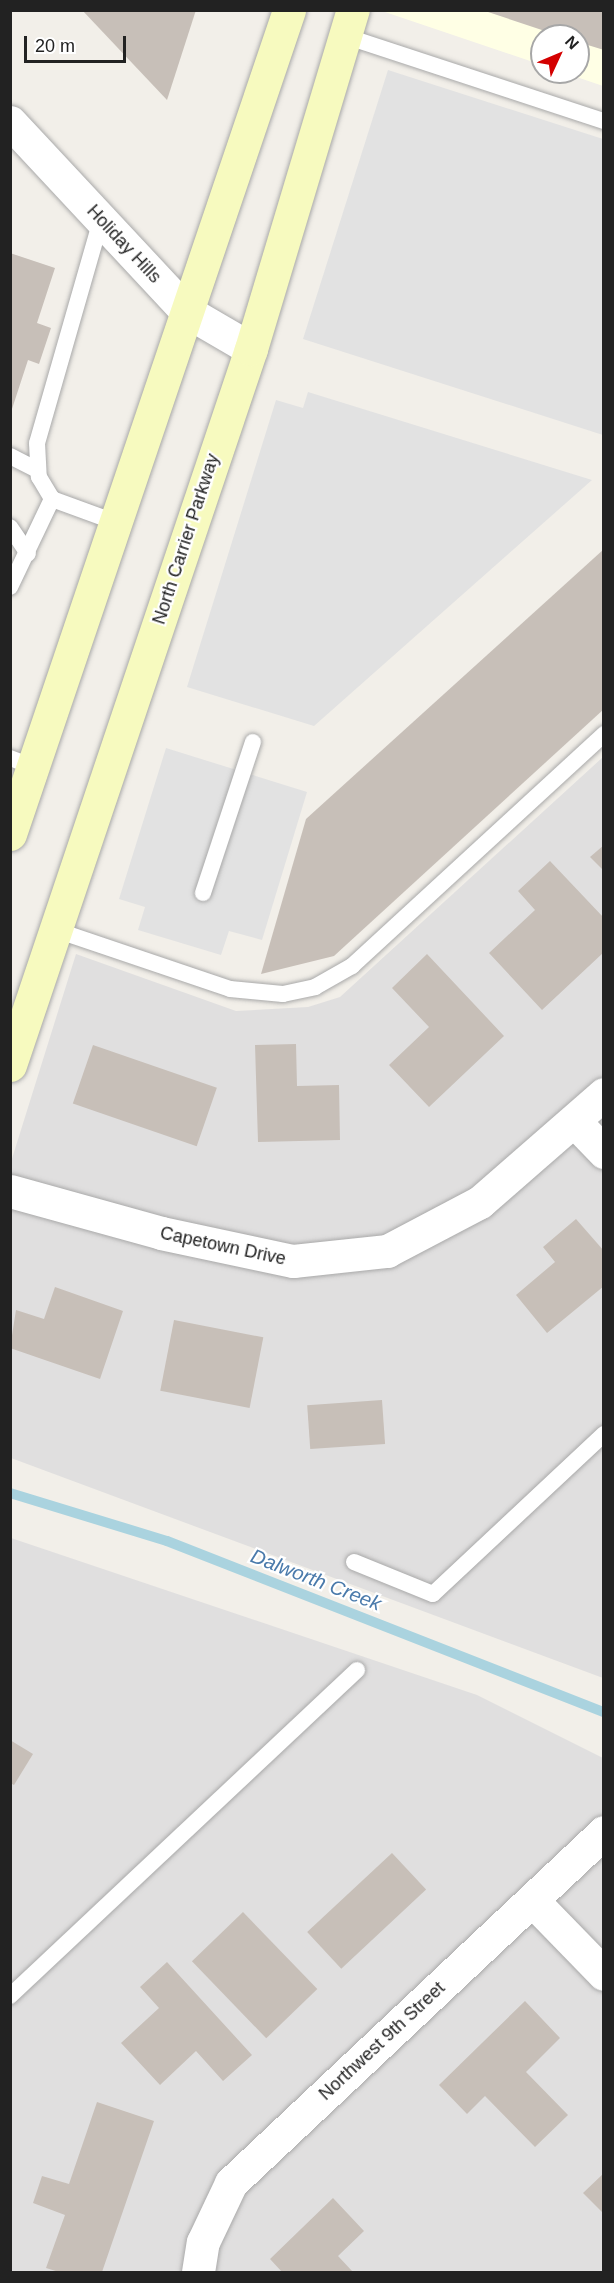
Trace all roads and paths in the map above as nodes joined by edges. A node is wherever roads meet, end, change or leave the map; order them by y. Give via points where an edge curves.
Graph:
1 (289, 10) edge
2 (349, 23) edge
3 (603, 121) edge
4 (10, 122) edge
5 (101, 220) junction
6 (186, 311) junction
7 (250, 349) junction
8 (10, 456) edge
9 (38, 470) junction
10 (52, 499) junction
11 (115, 522) junction
12 (10, 527) edge
13 (10, 546) edge
14 (28, 554) junction
15 (10, 556) edge
16 (10, 587) edge
17 (603, 734) edge
18 (253, 742) dead end
19 (22, 763) edge
20 (10, 834) edge
21 (203, 893) dead end
22 (56, 930) junction
23 (10, 1065) edge
24 (603, 1094) edge
25 (575, 1122) junction
26 (603, 1152) edge
27 (10, 1191) edge
28 (603, 1434) edge
29 (354, 1562) dead end
30 (357, 1670) dead end
31 (603, 1832) edge
32 (532, 1899) junction
33 (603, 1974) edge
34 (10, 1996) edge
35 (198, 2272) edge

1 - 6 main road
2 - 3 lane
2 - 7 main road, North Carrier Parkway
4 - 5 street, Holiday Hills
5 - 6 street, Holiday Hills
5 - 9 lane via 37,443
6 - 7 street, Holiday Hills
6 - 11 main road
7 - 22 main road, North Carrier Parkway
8 - 9 lane
9 - 10 lane
10 - 11 lane
10 - 14 lane
11 - 19 main road
12 - 14 lane
13 - 14 lane
14 - 15 lane
14 - 16 lane
17 - 22 lane via 352,966 315,987 283,994 230,989
18 - 21 lane
19 - 20 main road
22 - 23 main road, North Carrier Parkway
24 - 25 street, Capetown Drive
25 - 26 street
25 - 27 street, Capetown Drive via 480,1202 387,1251 293,1261 161,1233
28 - 29 lane via 433,1594
30 - 34 lane
31 - 32 street, Northwest 9th Street
32 - 33 street
32 - 35 street, Northwest 9th Street via 231,2183 203,2242

